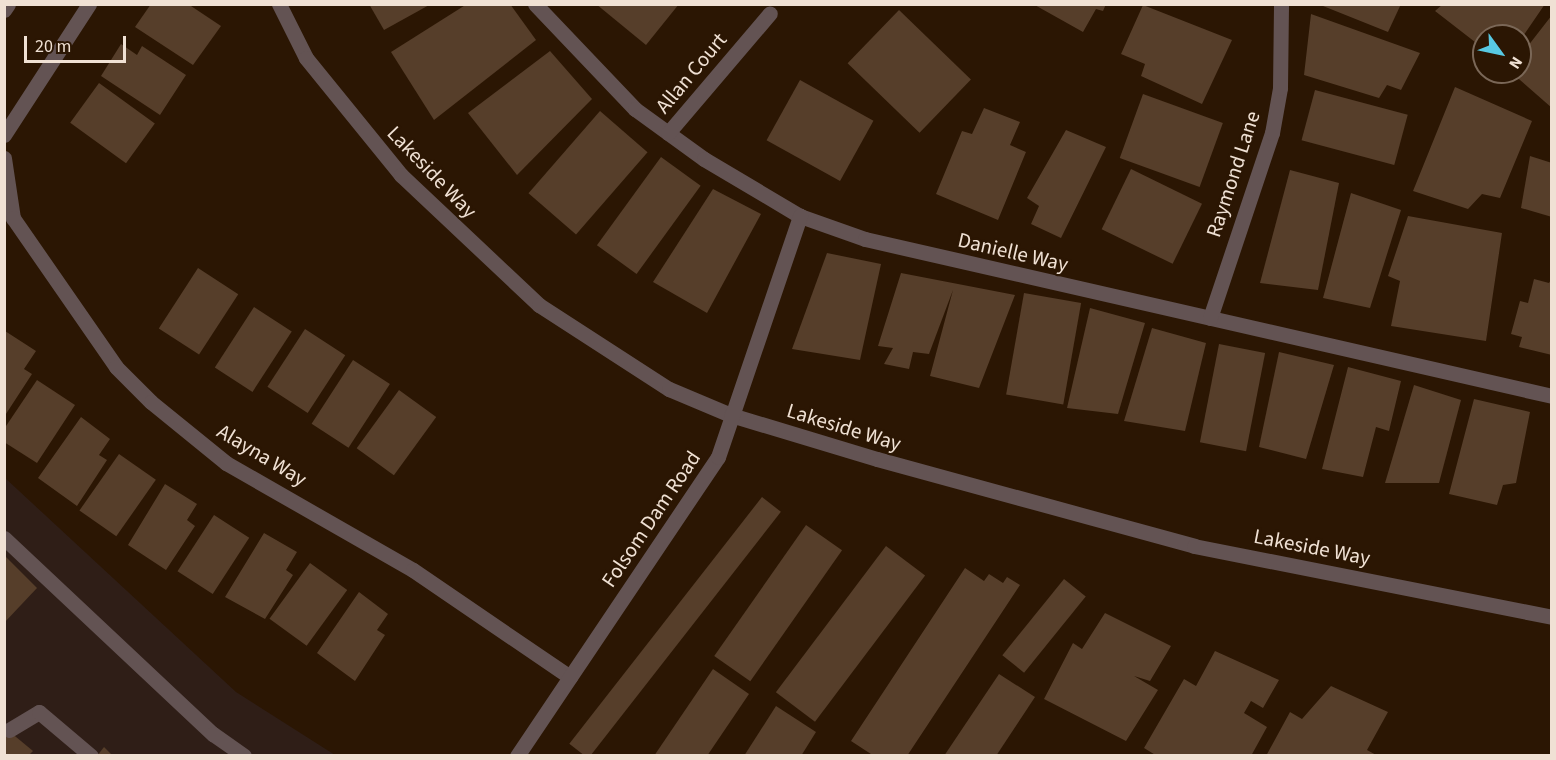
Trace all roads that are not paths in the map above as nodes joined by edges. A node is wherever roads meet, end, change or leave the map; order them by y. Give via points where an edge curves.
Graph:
1 (8, 4) edge
2 (89, 4) edge
3 (279, 4) edge
4 (535, 4) edge
5 (1281, 4) edge
6 (4, 10) edge
7 (770, 13) dead end
8 (668, 133) junction
9 (4, 135) edge
10 (4, 158) edge
11 (800, 216) junction
12 (1210, 318) junction
13 (1551, 396) edge
14 (731, 415) junction
15 (4, 538) edge
16 (1551, 617) edge
17 (570, 677) junction
18 (9, 730) dead end
19 (91, 756) edge
20 (244, 756) edge
21 (517, 756) edge

1 - 6 street
2 - 9 street
3 - 14 street, Lakeside Way via 306,58 349,114 400,175 476,248 539,305 612,356 669,389
4 - 8 street, Danielle Way via 600,78
5 - 12 street, Raymond Lane via 1280,88 1272,133
7 - 8 street, Allan Court
8 - 11 street, Danielle Way
10 - 17 street, Alayna Way via 13,218 116,367 151,402 226,463 413,570
11 - 12 street, Danielle Way via 865,239
11 - 14 street, Folsom Dam Road
12 - 13 street, Danielle Way
14 - 16 street, Lakeside Way via 1194,546
14 - 17 street, Folsom Dam Road via 718,457
15 - 20 street via 213,734
17 - 21 street, Folsom Dam Road
18 - 19 street via 39,712

